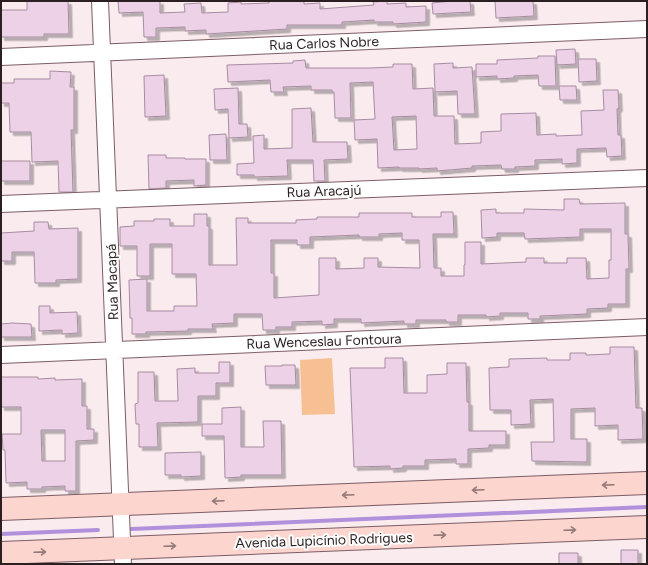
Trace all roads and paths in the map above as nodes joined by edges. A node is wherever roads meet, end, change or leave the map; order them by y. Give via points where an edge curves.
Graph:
1 (100, 1) edge
2 (647, 29) edge
3 (102, 52) junction
4 (1, 57) edge
5 (647, 178) edge
6 (108, 200) junction
7 (1, 204) edge
8 (647, 327) edge
9 (114, 350) junction
10 (1, 355) edge
11 (647, 483) edge
12 (120, 505) junction
13 (1, 509) edge
14 (647, 527) edge
15 (1, 554) edge
16 (123, 556) edge

1 - 3 street, Rua Macapá
2 - 3 street, Rua Carlos Nobre
3 - 4 street, Rua Carlos Nobre
3 - 6 street, Rua Macapá
5 - 6 street, Rua Aracajú
6 - 7 street, Rua Aracajú
6 - 9 street, Rua Macapá
8 - 9 street, Rua Wenceslau Fontoura
9 - 10 street, Rua Wenceslau Fontoura
9 - 12 street, Rua Macapá
11 -> 12 street
12 - 13 street
12 - 16 street, Rua Macapá
16 -> 14 street, Avenida Lupicínio Rodrigues
15 -> 16 street, Avenida Lupicínio Rodrigues

